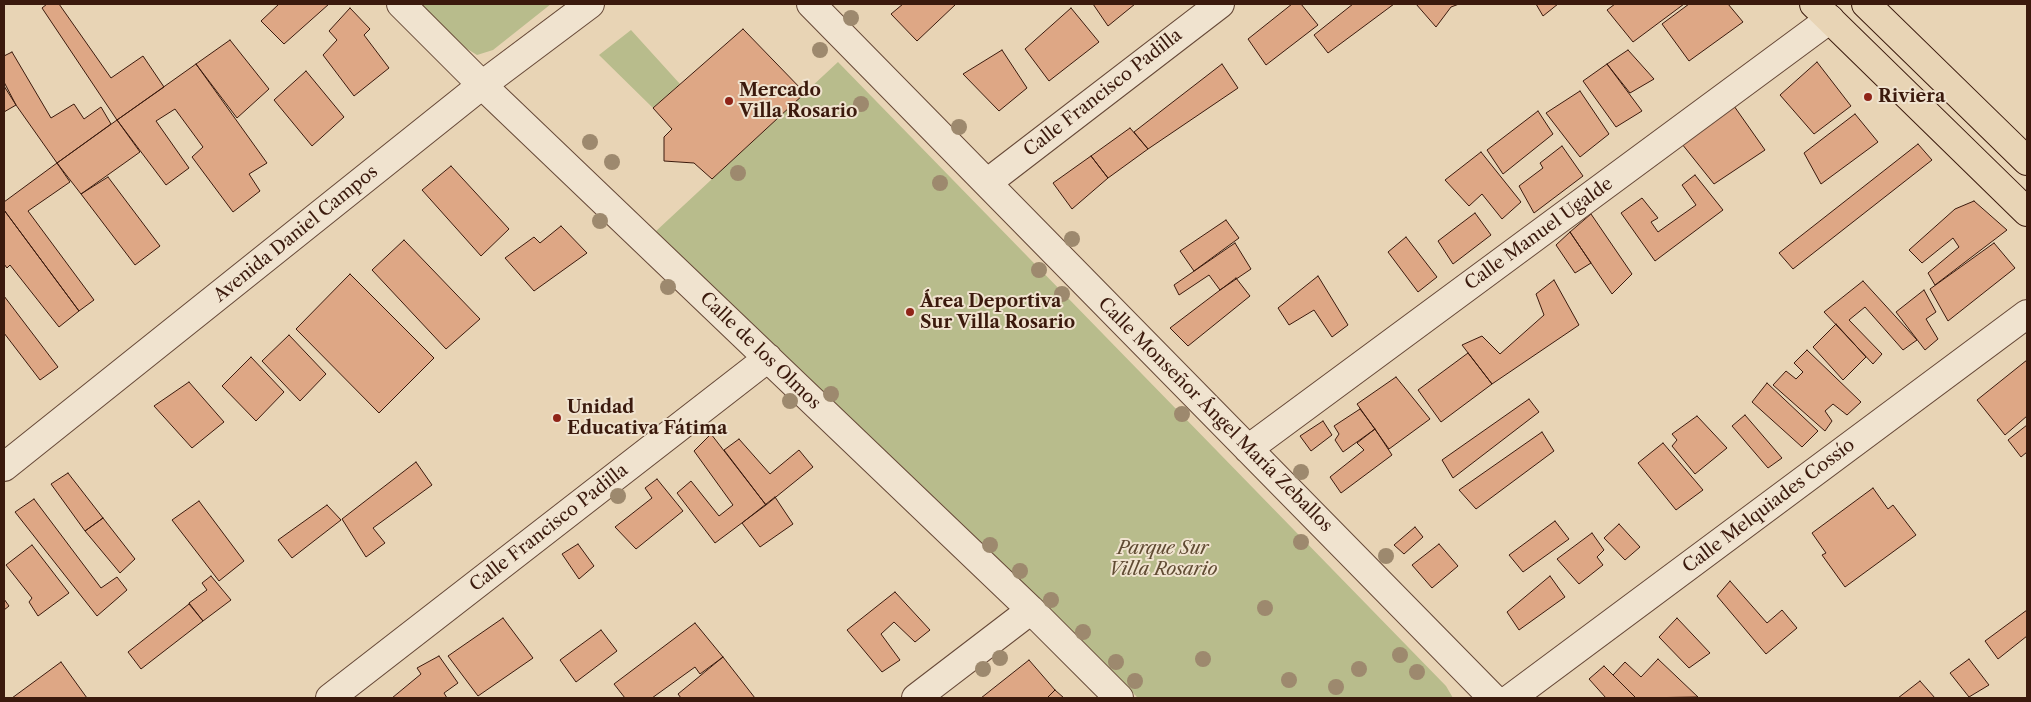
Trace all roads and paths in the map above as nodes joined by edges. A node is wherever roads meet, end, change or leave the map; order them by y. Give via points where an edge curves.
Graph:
1 (401, 4) edge
2 (590, 4) edge
3 (811, 4) edge
4 (1220, 4) edge
5 (1866, 4) edge
6 (1822, 12) edge
7 (482, 85) junction
8 (2027, 161) edge
9 (987, 183) junction
10 (2027, 212) edge
11 (2027, 314) edge
12 (768, 358) junction
13 (1248, 449) junction
14 (4, 468) edge
15 (1031, 610) junction
16 (330, 698) edge
17 (916, 698) edge
18 (1119, 698) edge
19 (1493, 698) edge
20 (1511, 698) edge

1 - 7 street, Calle de los Olmos
2 - 7 street, Avenida Daniel Campos
3 - 9 street, Calle Monseñor Ángel María Zeballos
4 - 9 street, Calle Francisco Padilla
5 - 8 main road
6 - 10 main road
6 - 13 street, Calle Manuel Ugalde
7 - 12 street, Calle de los Olmos
7 - 14 street, Avenida Daniel Campos
9 - 13 street, Calle Monseñor Ángel María Zeballos
11 - 20 street, Calle Melquiades Cossío
12 - 15 street, Calle de los Olmos
12 - 16 street, Calle Francisco Padilla
13 - 19 street, Calle Monseñor Ángel María Zeballos
15 - 17 street
15 - 18 street, Calle de los Olmos

